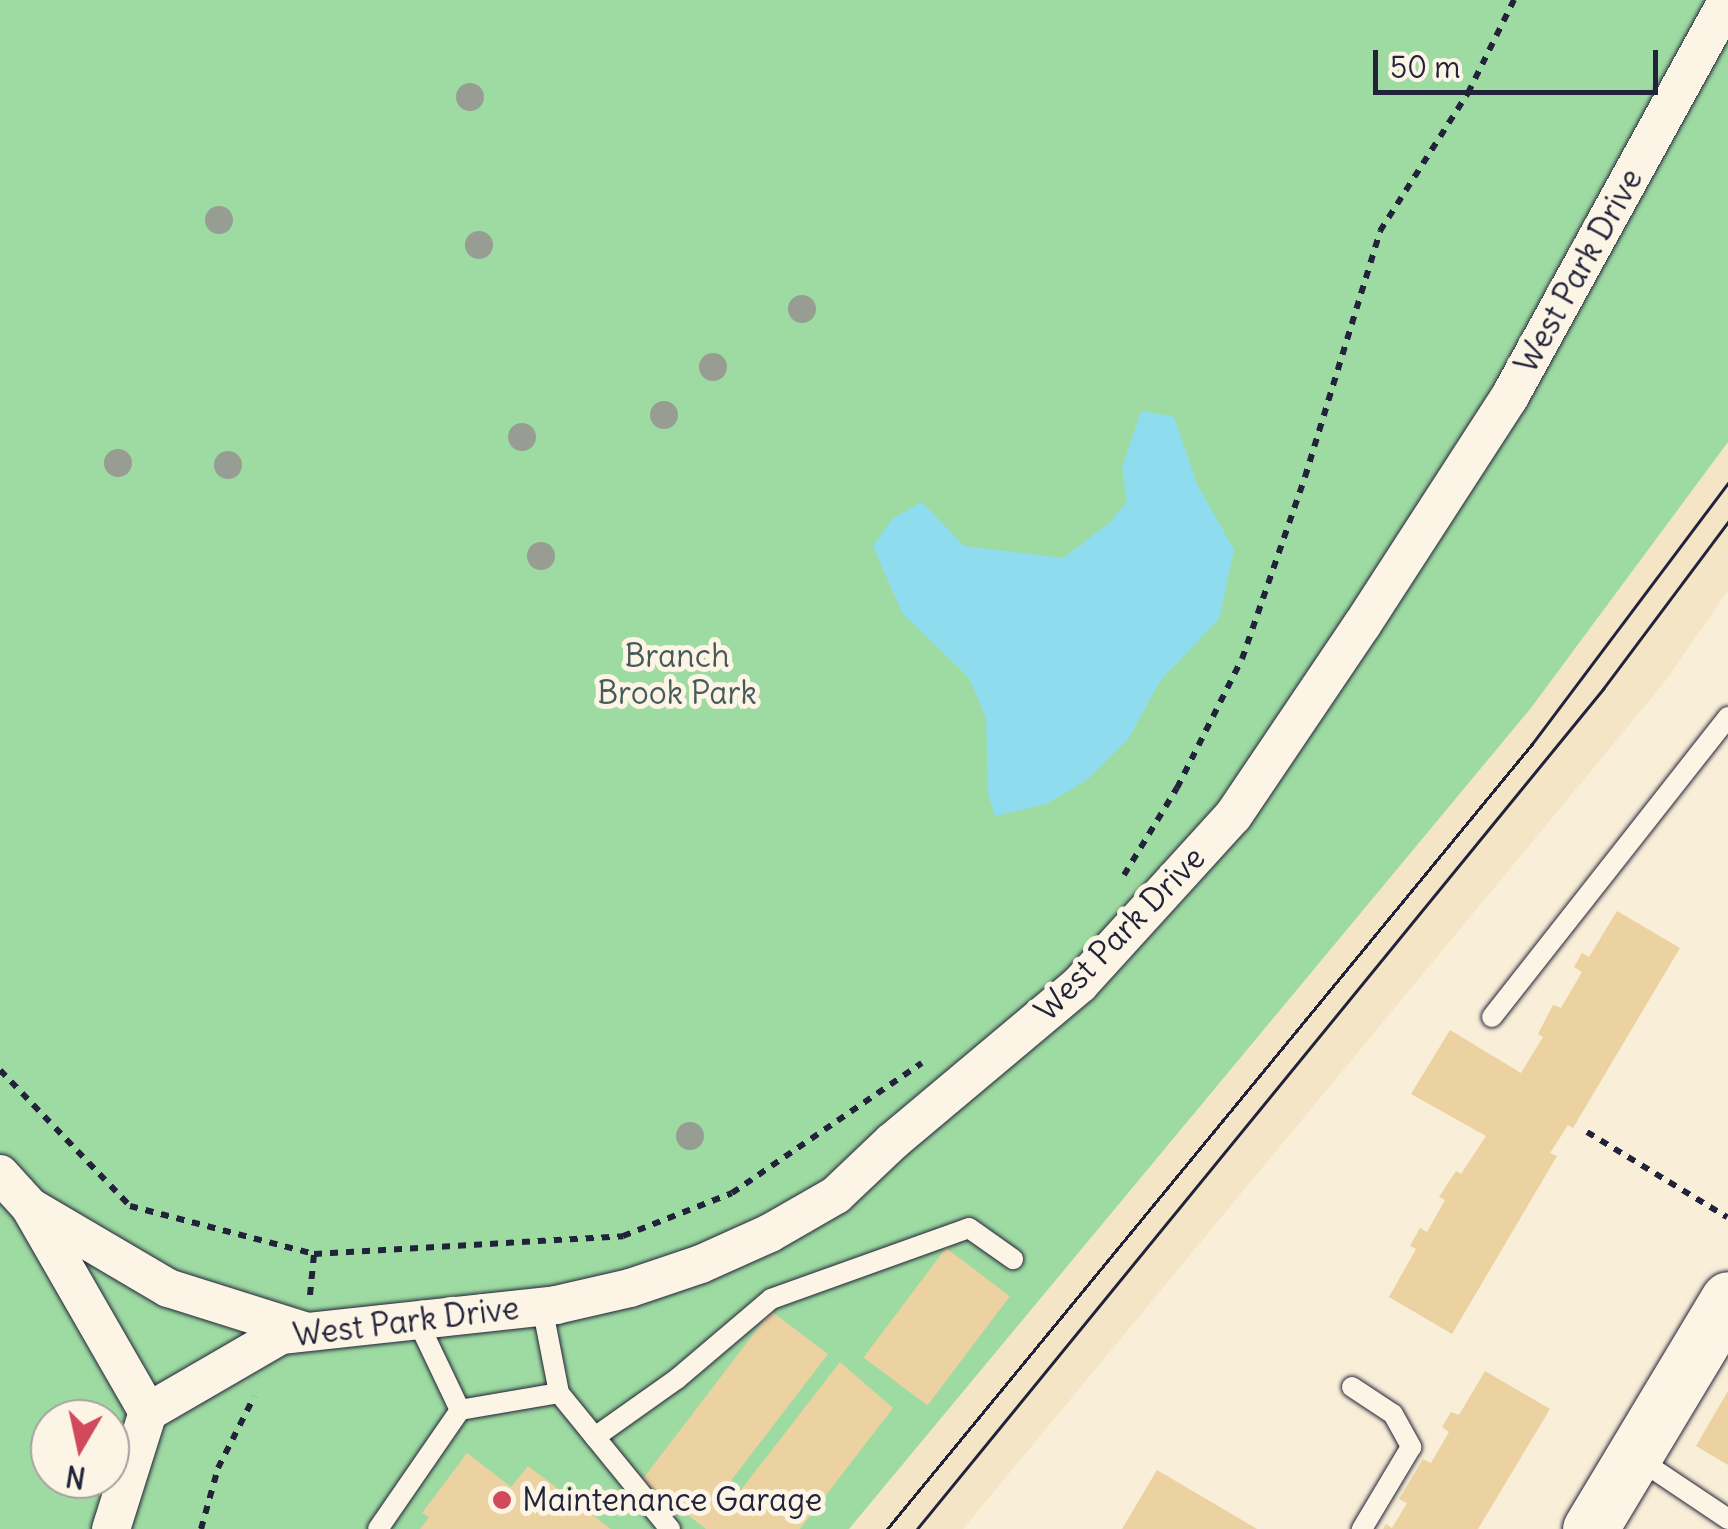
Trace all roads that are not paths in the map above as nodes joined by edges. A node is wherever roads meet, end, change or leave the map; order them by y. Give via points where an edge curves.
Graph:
1 (1728, 0) edge
2 (1728, 717) edge
3 (1492, 1017) dead end
4 (0, 1174) edge
5 (30, 1207) junction
6 (1013, 1260) dead end
7 (1728, 1299) edge
8 (542, 1306) junction
9 (417, 1320) junction
10 (307, 1332) junction
11 (1352, 1387) dead end
12 (559, 1394) junction
13 (460, 1410) junction
14 (148, 1412) junction
15 (595, 1437) junction
16 (1634, 1456) junction
17 (1728, 1518) edge
18 (111, 1529) edge
19 (378, 1529) edge
20 (670, 1529) edge
21 (1362, 1529) edge
22 (1590, 1529) edge

1 - 8 street, West Park Drive via 1508,398 1234,816 1080,984 836,1195 702,1264
2 - 3 lane
4 - 5 street
5 - 10 street via 168,1288
5 - 14 street
6 - 15 lane via 969,1228 771,1299
7 - 16 street
8 - 9 street, West Park Drive
8 - 12 lane
9 - 10 street, West Park Drive
9 - 13 lane
10 - 14 street, West Park Drive via 282,1334
11 - 21 lane via 1393,1414 1411,1446
12 - 13 lane
12 - 15 lane
13 - 19 lane
14 - 18 street
15 - 20 lane
16 - 17 lane
16 - 22 street

